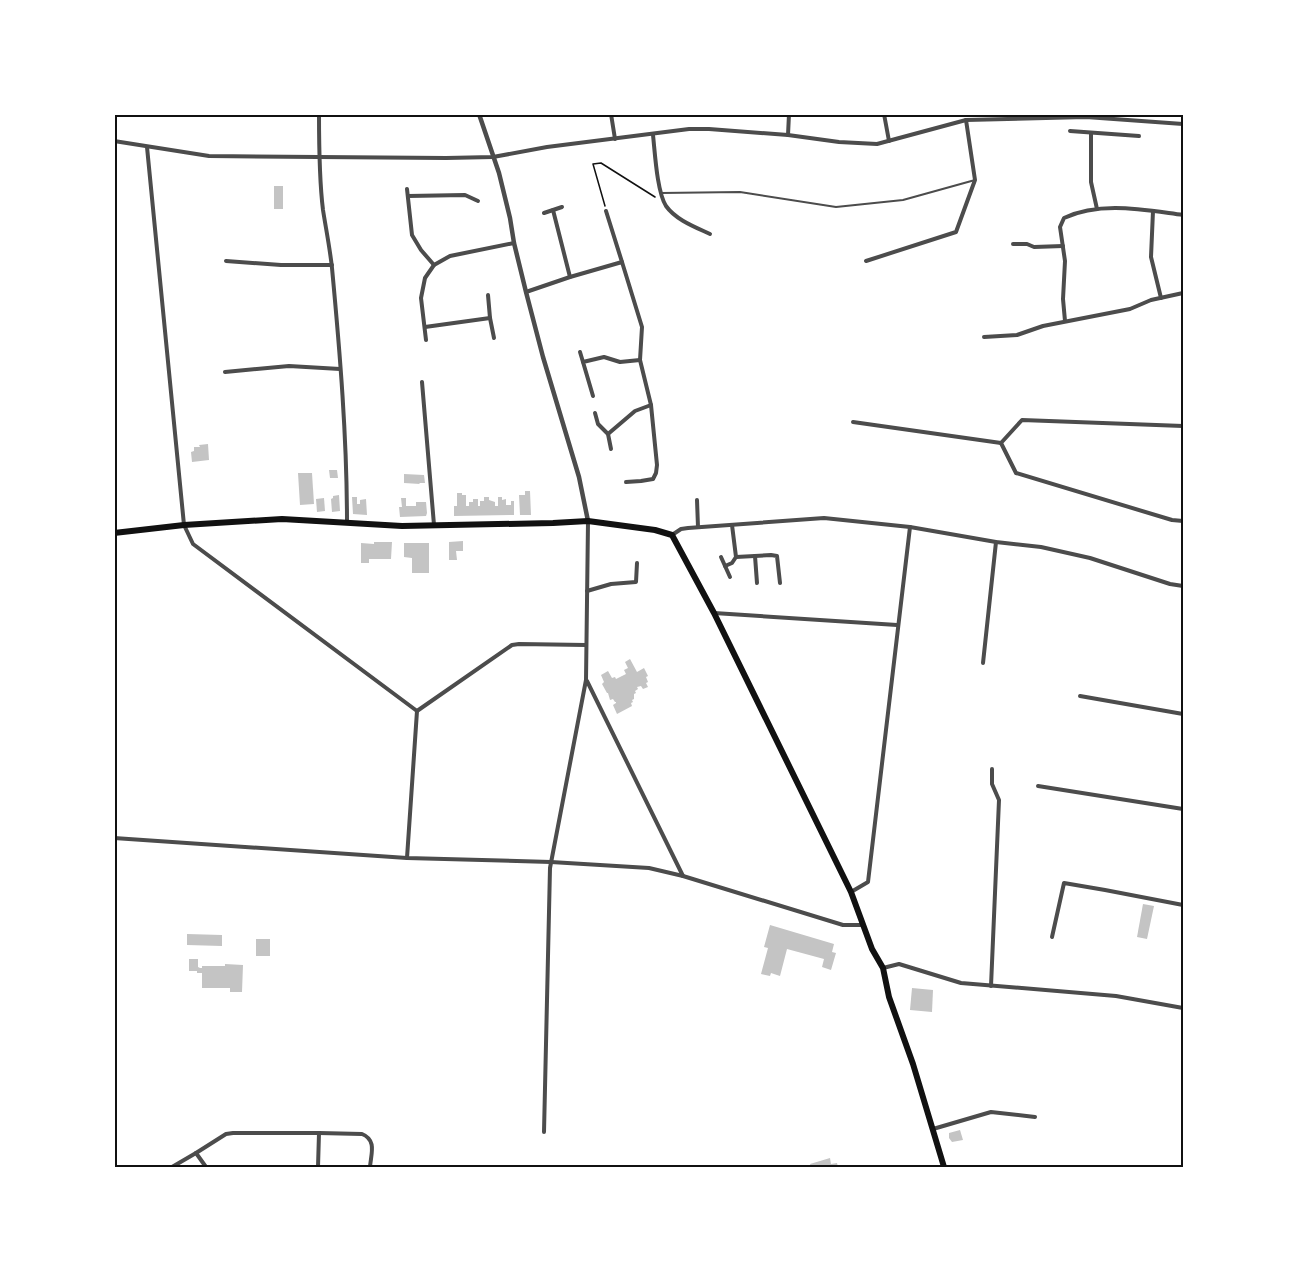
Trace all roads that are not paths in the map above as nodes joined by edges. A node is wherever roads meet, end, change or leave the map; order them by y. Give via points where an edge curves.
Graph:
1 (319, 114) edge
2 (479, 114) edge
3 (611, 114) edge
4 (789, 114) edge
5 (884, 114) edge
6 (984, 114) edge
7 (1086, 116) edge
8 (966, 120) junction
9 (985, 120) junction
10 (1183, 124) edge
11 (1070, 131) dead end
12 (1091, 134) junction
13 (653, 135) junction
14 (788, 135) junction
15 (1139, 136) dead end
16 (615, 139) junction
17 (114, 141) edge
18 (889, 141) junction
19 (147, 147) junction
20 (319, 157) junction
21 (493, 157) junction
22 (975, 180) junction
23 (407, 189) dead end
24 (661, 193) junction
25 (408, 196) junction
26 (478, 201) dead end
27 (562, 207) dead end
28 (1097, 209) junction
29 (554, 210) junction
30 (606, 211) road end
31 (1153, 211) junction
32 (544, 213) dead end
33 (1183, 215) edge
34 (710, 234) dead end
35 (514, 243) junction
36 (1013, 244) dead end
37 (1063, 246) junction
38 (226, 261) dead end
39 (866, 261) dead end
40 (622, 262) junction
41 (332, 265) junction
42 (434, 265) junction
43 (570, 277) junction
44 (526, 292) junction
45 (1183, 293) edge
46 (488, 295) dead end
47 (1161, 298) junction
48 (490, 318) junction
49 (1065, 321) junction
50 (425, 327) junction
51 (984, 337) dead end
52 (494, 338) dead end
53 (426, 340) dead end
54 (580, 352) dead end
55 (640, 360) junction
56 (583, 362) junction
57 (340, 369) junction
58 (225, 372) dead end
59 (422, 382) dead end
60 (592, 396) dead end
61 (651, 405) junction
62 (595, 413) dead end
63 (853, 422) dead end
64 (1183, 426) edge
65 (608, 434) junction
66 (1000, 443) junction
67 (611, 449) dead end
68 (626, 482) dead end
69 (697, 500) dead end
70 (588, 521) junction
71 (1183, 521) edge
72 (346, 524) junction
73 (184, 525) junction
74 (732, 525) junction
75 (434, 526) junction
76 (698, 527) junction
77 (910, 527) junction
78 (114, 533) edge
79 (672, 535) junction
80 (996, 542) junction
81 (754, 556) junction
82 (721, 557) dead end
83 (736, 557) junction
84 (637, 563) dead end
85 (725, 566) junction
86 (730, 577) dead end
87 (757, 583) dead end
88 (780, 583) dead end
89 (1183, 586) edge
90 (587, 591) junction
91 (714, 613) junction
92 (897, 625) junction
93 (586, 645) junction
94 (983, 663) dead end
95 (586, 680) junction
96 (1080, 696) dead end
97 (417, 711) junction
98 (1183, 714) edge
99 (992, 769) dead end
100 (1038, 786) dead end
101 (1183, 809) edge
102 (114, 838) edge
103 (407, 858) junction
104 (551, 862) junction
105 (683, 876) junction
106 (851, 892) junction
107 (1183, 906) edge
108 (864, 925) junction
109 (1052, 937) dead end
110 (883, 968) junction
111 (991, 986) junction
112 (1183, 1008) edge
113 (1035, 1117) dead end
114 (933, 1129) junction
115 (544, 1132) dead end
116 (319, 1133) junction
117 (196, 1153) junction
118 (172, 1167) edge
119 (206, 1167) edge
120 (318, 1167) edge
121 (370, 1167) edge
122 (945, 1167) edge

1 - 20 street
2 - 21 street
3 - 16 street
4 - 14 street
5 - 18 street
6 - 9 street
7 - 9 street
7 - 10 street
8 - 9 street
8 - 18 street
8 - 22 street
11 - 12 street
12 - 15 street
12 - 28 street
13 - 14 street via 710,129
13 - 16 street
13 - 24 street
14 - 18 street via 839,142
16 - 21 street
17 - 19 street
19 - 20 street via 209,156
19 - 73 street
20 - 21 street
20 - 41 street
21 - 35 street
22 - 24 lane via 903,200 836,207 740,192
22 - 39 street via 956,232
23 - 25 street
24 - 34 street via 675,215
25 - 26 street via 465,195
25 - 42 street via 412,235
27 - 29 street
28 - 31 street
28 - 37 street via 1064,218 1060,227
29 - 32 street
29 - 43 street
30 - 40 street
31 - 33 street
31 - 47 street via 1151,257
35 - 42 street via 450,256
35 - 44 street
36 - 37 street
37 - 49 street
38 - 41 street
40 - 43 street
40 - 55 street via 642,327
41 - 57 street
42 - 50 street via 425,278 421,298
43 - 44 street
44 - 70 street
45 - 47 street
46 - 48 street
47 - 49 street via 1130,309
48 - 50 street
48 - 52 street
49 - 51 street via 1017,335
50 - 53 street
54 - 56 street
55 - 56 street via 620,362 604,357
55 - 61 street
56 - 60 street
57 - 58 street via 289,366
57 - 72 street via 347,469
59 - 75 street
61 - 65 street via 635,411
61 - 68 street via 656,473 652,479
62 - 65 street via 598,424
63 - 66 street
64 - 66 street via 1022,420
65 - 67 street
66 - 71 street via 1016,472
69 - 76 street
70 - 75 main road
70 - 79 main road
70 - 90 street
72 - 73 main road via 282,519
72 - 75 main road
73 - 78 main road
73 - 97 street via 193,544
74 - 76 street
74 - 77 street via 824,518
74 - 83 street
76 - 79 street via 681,529
77 - 80 street
77 - 92 street
79 - 91 main road
80 - 89 street via 1090,558
80 - 94 street
81 - 83 street
81 - 87 street
81 - 88 street via 777,556
82 - 85 street
83 - 85 street
84 - 90 street via 636,582
85 - 86 street
90 - 93 street
91 - 92 street
91 - 106 main road
92 - 106 street via 868,882
93 - 95 street
93 - 97 street via 512,645
95 - 104 street
95 - 105 street
96 - 98 street
97 - 103 street
99 - 111 street via 992,784 999,800
100 - 101 street
102 - 103 street
103 - 104 street
104 - 105 street via 649,868
104 - 115 street
105 - 108 street via 843,925
106 - 108 main road
107 - 109 street via 1064,884
108 - 110 main road
110 - 111 street via 899,964 961,983
110 - 114 main road
111 - 112 street via 1116,996
113 - 114 street via 991,1112
114 - 122 main road
116 - 117 street via 226,1134
116 - 120 street
116 - 121 street via 366,1136 372,1144
117 - 118 street
117 - 119 street

